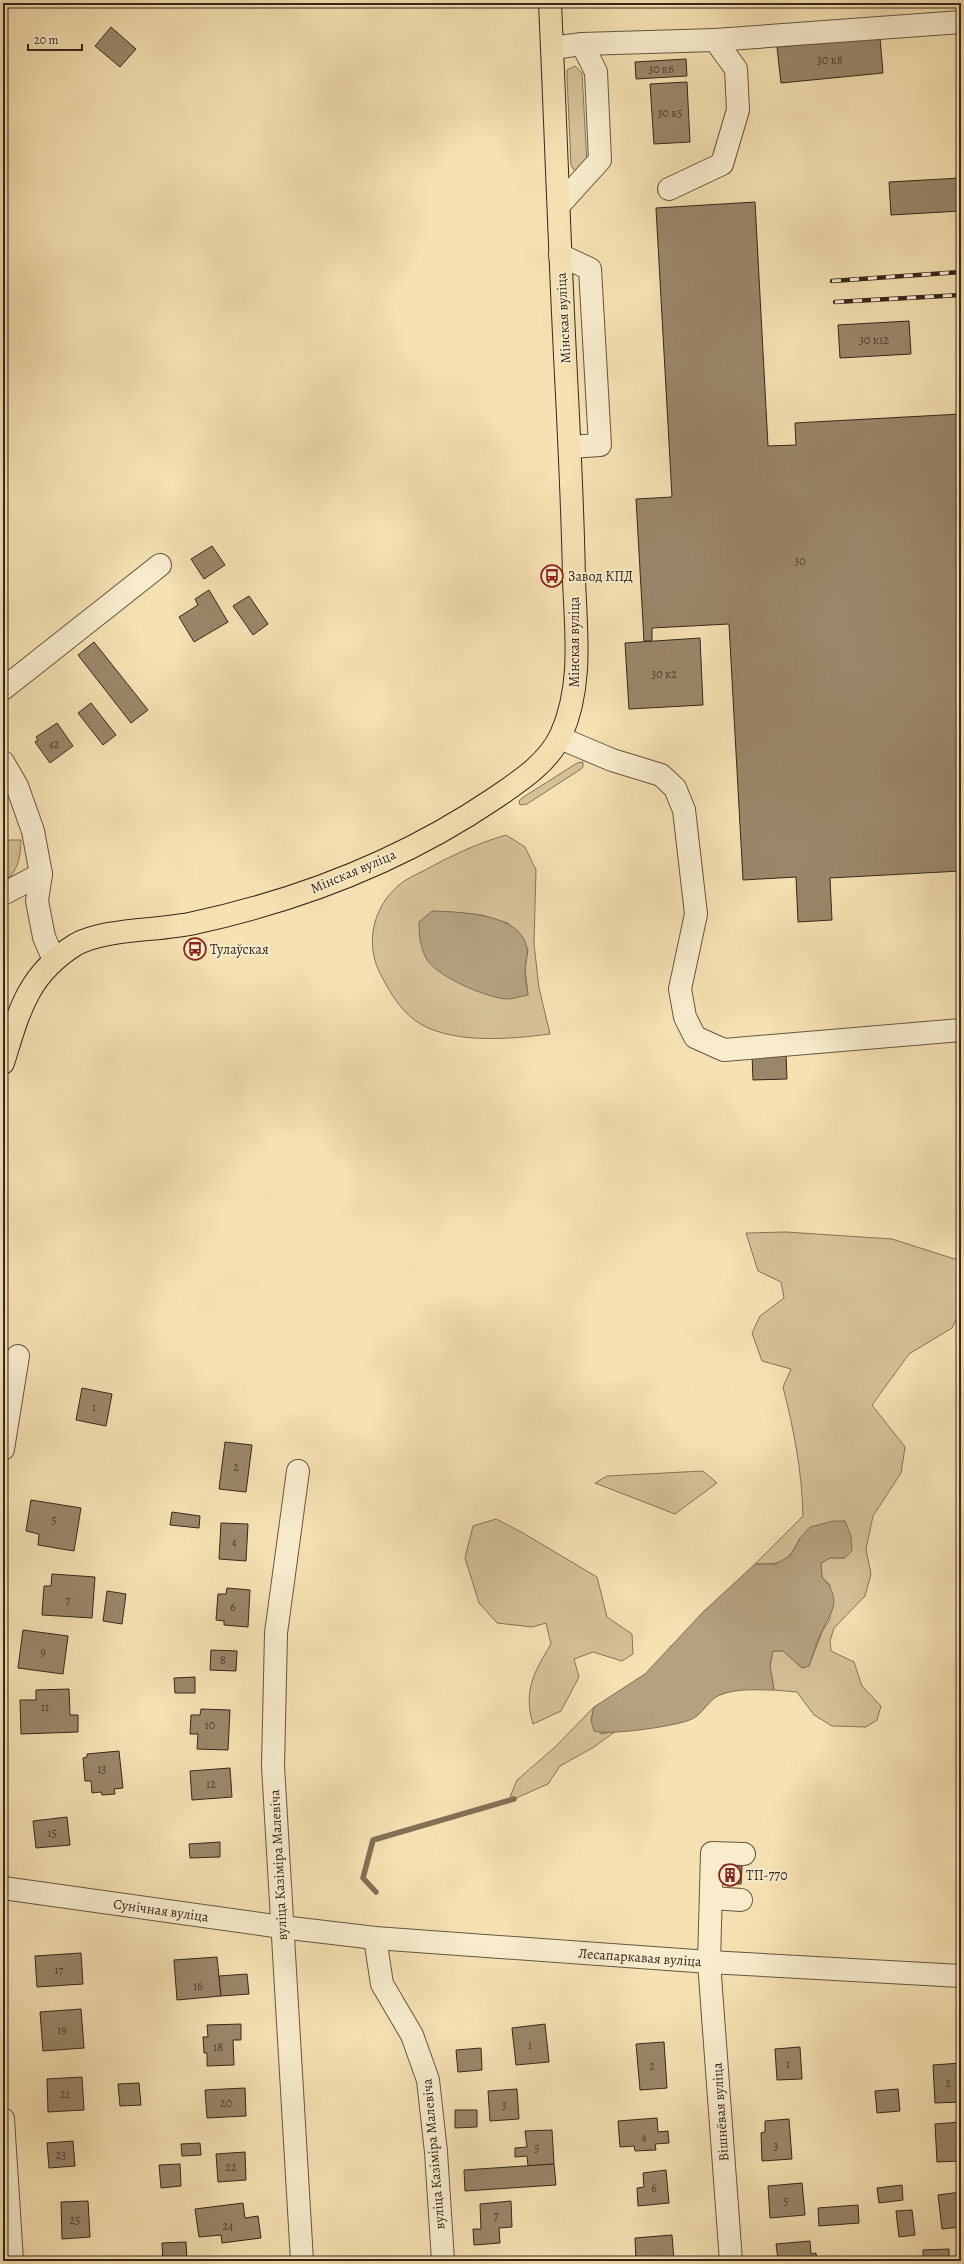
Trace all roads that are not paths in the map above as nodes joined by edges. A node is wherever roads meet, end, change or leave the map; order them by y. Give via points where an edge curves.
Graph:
1 (550, 3) edge
2 (961, 22) edge
3 (715, 40) junction
4 (582, 44) junction
5 (552, 48) junction
6 (669, 190) dead end
7 (560, 204) junction
8 (560, 255) junction
9 (570, 447) junction
10 (160, 565) dead end
11 (3, 689) edge
12 (560, 738) junction
13 (3, 762) edge
14 (41, 874) junction
15 (3, 894) edge
16 (54, 960) junction
17 (961, 1030) edge
18 (3, 1063) edge
19 (18, 1356) dead end
20 (3, 1449) edge
21 (298, 1471) dead end
22 (744, 1854) dead end
23 (3, 1888) edge
24 (712, 1898) junction
25 (741, 1900) dead end
26 (282, 1927) junction
27 (319, 1932) joint
28 (375, 1938) junction
29 (710, 1962) junction
30 (961, 1976) edge
31 (3, 2119) edge
32 (9, 2259) edge
33 (302, 2261) edge
34 (443, 2261) edge
35 (731, 2261) edge

1 - 5 main road, Мінская вуліца
2 - 3 street
3 - 4 street
3 - 6 street via 736,69 738,110 722,164
4 - 5 street
4 - 7 street via 596,72 600,160
5 - 7 main road, Мінская вуліца
7 - 8 main road, Мінская вуліца
8 - 9 main road, Мінская вуліца
8 - 9 street via 590,269 600,445
9 - 12 main road, Мінская вуліца via 577,672 573,704
10 - 11 street
12 - 16 main road, Мінская вуліца via 545,759 517,783 442,831 373,865 300,894 243,911 190,924 99,936 79,943
12 - 17 street via 612,760 661,775 675,788 684,810 696,914 680,989 684,1017 695,1037 724,1050
13 - 14 street via 17,786 33,831
14 - 15 street
14 - 16 street via 37,902 44,937
16 - 18 main road, Мінская вуліца via 32,984 19,1010
19 - 20 street
21 - 26 street, вуліца Казіміра Малевіча via 276,1641 273,1766
22 - 24 street, Вішнёвая вуліца via 712,1853
23 - 26 street, Сунічная вуліца
24 - 25 street
24 - 29 street, Вішнёвая вуліца
26 - 27 street, Сунічная вуліца
26 - 33 street, вуліца Казіміра Малевіча
27 - 28 street, Лесапаркавая вуліца
28 - 29 street, Лесапаркавая вуліца
28 - 34 street, вуліца Казіміра Малевіча via 382,1984 412,2035 428,2080 436,2152
29 - 30 street, Лесапаркавая вуліца
29 - 35 street, Вішнёвая вуліца
31 - 32 street

